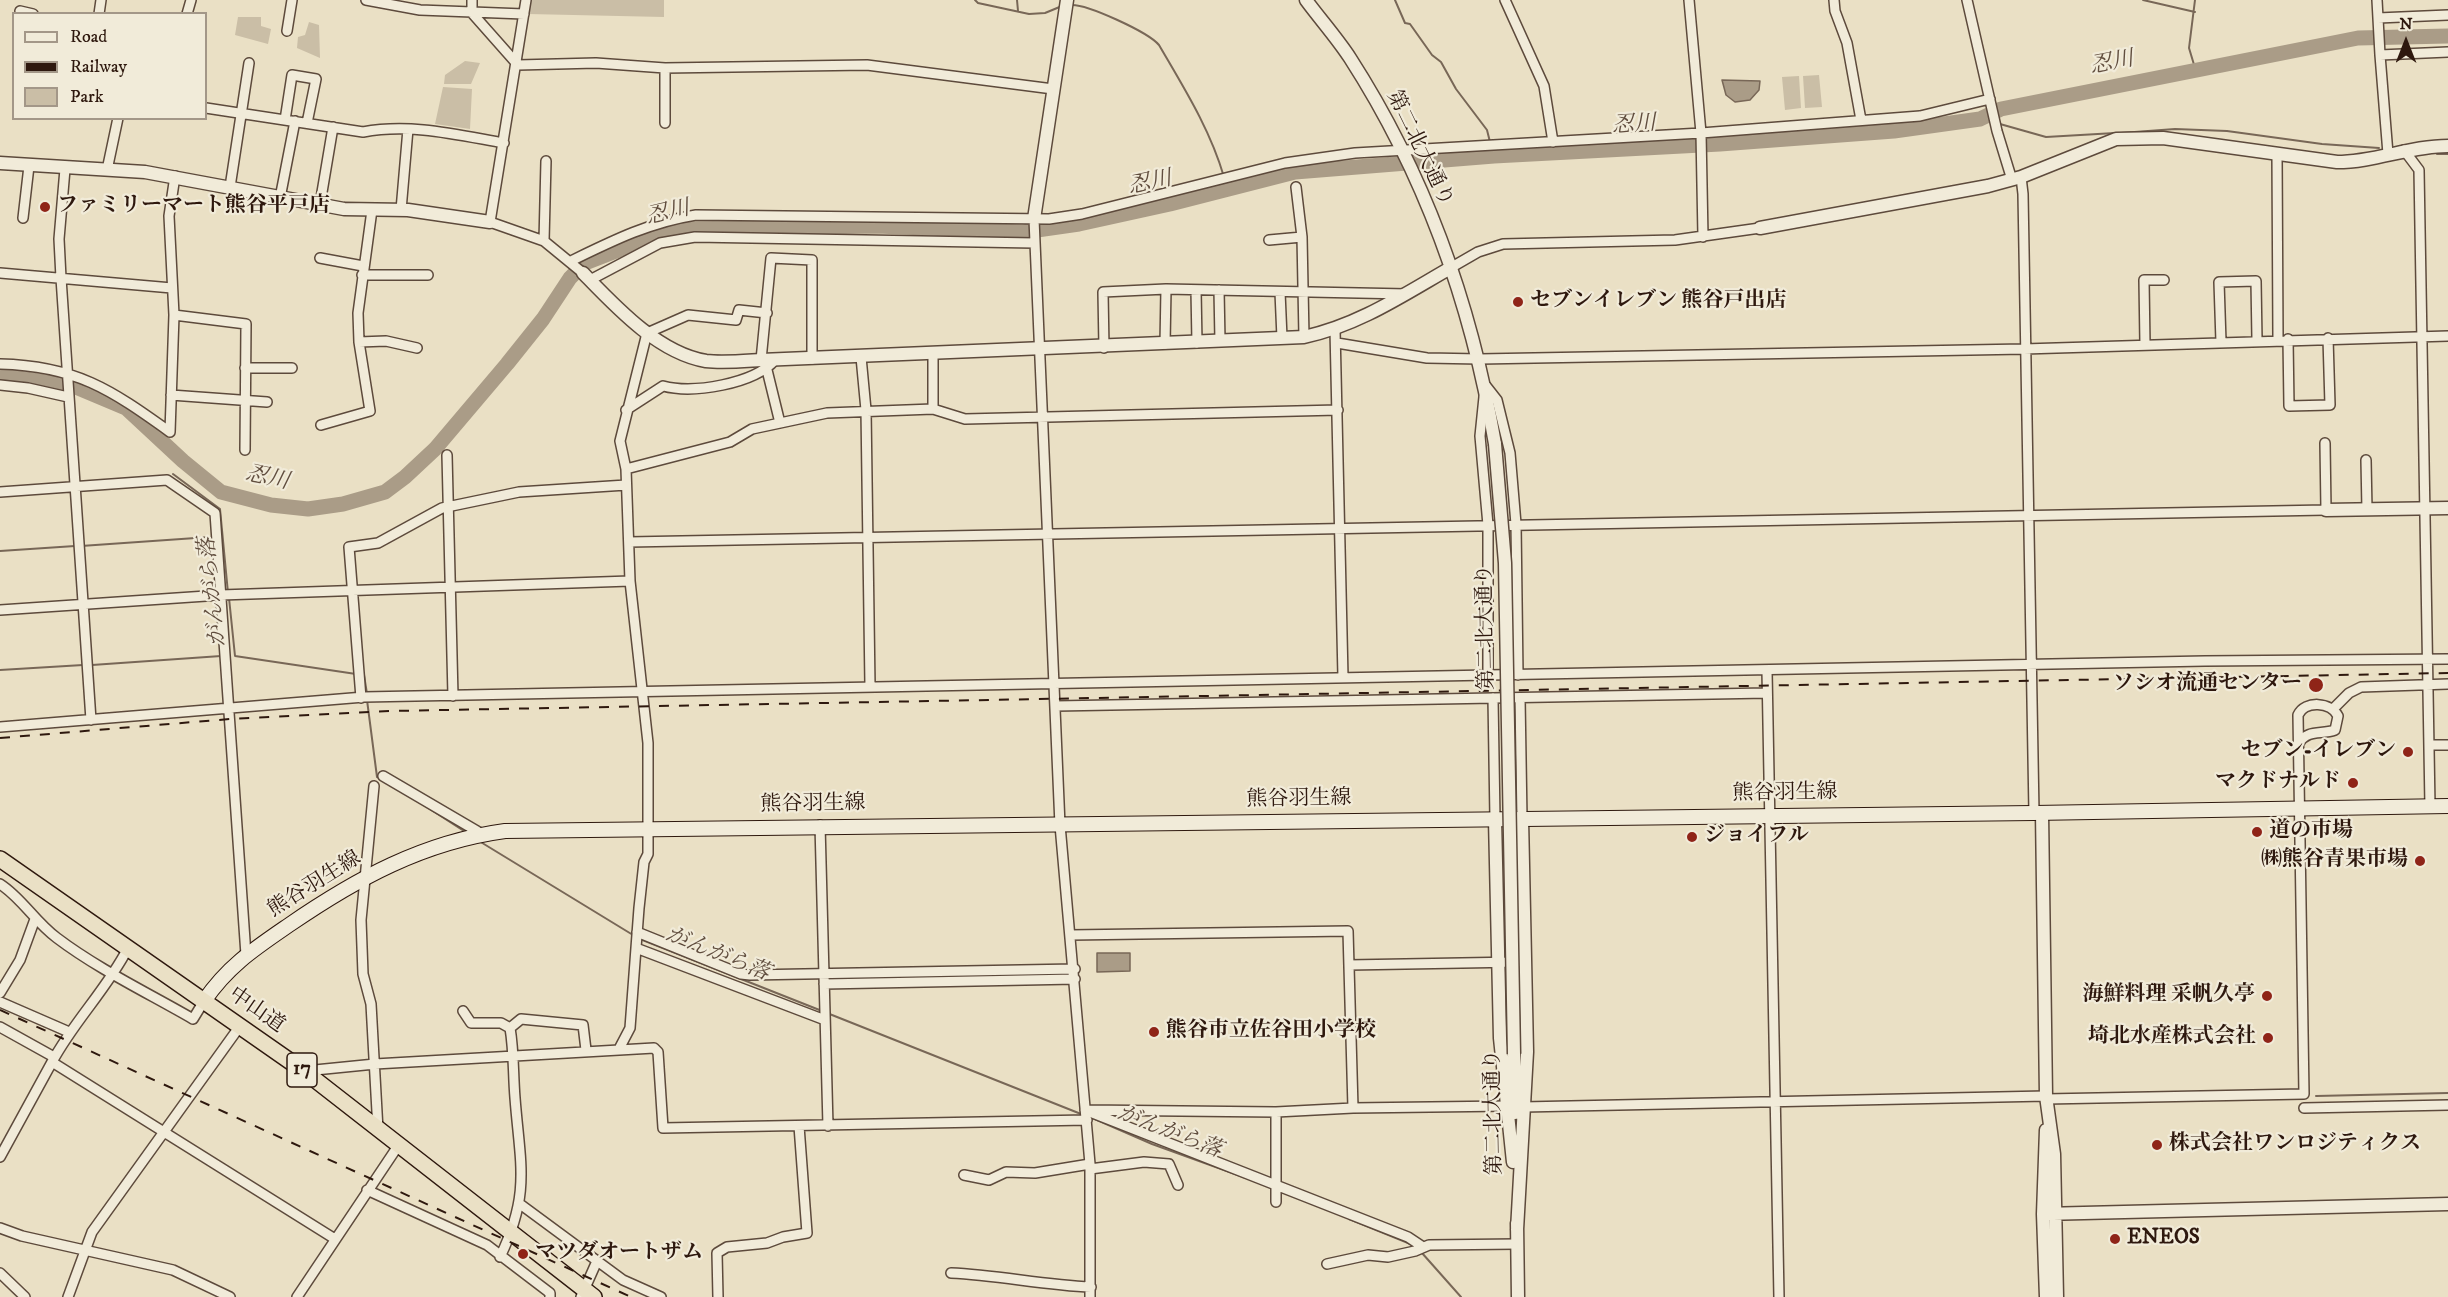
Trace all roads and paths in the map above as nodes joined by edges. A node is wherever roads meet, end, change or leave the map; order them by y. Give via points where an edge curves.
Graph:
1 (292, 0) edge
2 (366, 0) edge
3 (472, 0) edge
4 (526, 0) edge
5 (1306, 0) edge
6 (1505, 0) edge
7 (1689, 0) edge
8 (1834, 0) edge
9 (1967, 0) edge
10 (2377, 0) edge
11 (1066, 6) edge
12 (20, 11) dead end
13 (24, 12) edge
14 (472, 13) junction
15 (524, 14) junction
16 (2448, 15) edge
17 (2378, 18) junction
18 (287, 31) dead end
19 (2448, 52) edge
20 (2380, 55) junction
21 (249, 63) dead end
22 (518, 65) junction
23 (665, 68) junction
24 (1053, 89) junction
25 (1991, 102) junction
26 (207, 108) edge
27 (242, 113) junction
28 (118, 120) edge
29 (290, 120) junction
30 (1861, 120) junction
31 (307, 123) junction
32 (665, 123) dead end
33 (333, 127) junction
34 (408, 129) junction
35 (1701, 136) junction
36 (1553, 142) junction
37 (504, 143) junction
38 (2448, 147) edge
39 (1403, 150) junction
40 (2404, 150) junction
41 (2277, 154) junction
42 (2388, 154) junction
43 (546, 161) dead end
44 (0, 164) edge
45 (30, 166) junction
46 (65, 168) junction
47 (107, 171) junction
48 (175, 176) junction
49 (2016, 179) junction
50 (1296, 187) dead end
51 (230, 188) junction
52 (280, 198) junction
53 (320, 204) junction
54 (372, 210) junction
55 (401, 210) junction
56 (23, 218) dead end
57 (1034, 219) junction
58 (490, 222) junction
59 (1760, 228) joint
60 (1302, 237) junction
61 (1703, 237) junction
62 (1269, 240) dead end
63 (544, 241) junction
64 (1034, 243) junction
65 (320, 258) dead end
66 (1452, 267) junction
67 (363, 270) junction
68 (579, 270) junction
69 (0, 273) edge
70 (428, 274) dead end
71 (61, 278) junction
72 (2164, 280) dead end
73 (172, 288) junction
74 (1166, 289) junction
75 (1196, 290) junction
76 (1219, 290) junction
77 (1377, 291) junction
78 (1280, 292) junction
79 (1304, 293) junction
80 (1407, 294) junction
81 (1377, 311) junction
82 (767, 313) junction
83 (174, 315) junction
84 (1335, 330) junction
85 (647, 333) junction
86 (2422, 336) junction
87 (2448, 336) edge
88 (1304, 337) junction
89 (1282, 338) junction
90 (2328, 338) junction
91 (2283, 339) junction
92 (2257, 340) junction
93 (1220, 341) junction
94 (359, 342) junction
95 (2220, 342) junction
96 (1197, 343) junction
97 (1337, 343) junction
98 (1165, 344) junction
99 (2145, 345) junction
100 (417, 348) dead end
101 (1104, 348) junction
102 (2024, 349) junction
103 (1039, 350) junction
104 (933, 354) junction
105 (861, 357) junction
106 (812, 359) junction
107 (1480, 359) junction
108 (768, 363) junction
109 (0, 364) edge
110 (244, 368) junction
111 (292, 368) dead end
112 (67, 374) junction
113 (0, 385) edge
114 (1486, 386) junction
115 (68, 395) junction
116 (171, 395) junction
117 (245, 400) junction
118 (267, 402) dead end
119 (933, 409) junction
120 (626, 410) junction
121 (866, 410) junction
122 (1338, 410) junction
123 (1042, 416) junction
124 (780, 423) junction
125 (321, 425) dead end
126 (2325, 443) dead end
127 (245, 450) dead end
128 (447, 455) dead end
129 (2366, 460) dead end
130 (626, 469) junction
131 (626, 485) junction
132 (75, 487) junction
133 (0, 492) edge
134 (448, 507) junction
135 (2448, 508) edge
136 (2424, 509) junction
137 (2326, 510) junction
138 (2367, 510) junction
139 (2028, 515) junction
140 (1516, 524) junction
141 (1488, 525) junction
142 (1341, 527) junction
143 (1047, 532) junction
144 (867, 536) junction
145 (629, 542) junction
146 (630, 581) junction
147 (450, 588) junction
148 (353, 591) junction
149 (222, 595) junction
150 (83, 604) junction
151 (0, 610) edge
152 (2428, 659) junction
153 (2448, 659) edge
154 (2031, 665) junction
155 (1767, 671) junction
156 (1518, 675) junction
157 (1488, 676) junction
158 (1343, 677) junction
159 (1056, 682) junction
160 (2448, 684) edge
161 (2429, 685) junction
162 (870, 686) junction
163 (641, 692) junction
164 (1767, 693) junction
165 (453, 696) junction
166 (365, 698) junction
167 (1493, 698) junction
168 (1520, 698) junction
169 (1056, 706) junction
170 (2334, 708) junction
171 (229, 710) junction
172 (91, 720) junction
173 (0, 728) edge
174 (2299, 743) junction
175 (2428, 745) junction
176 (2448, 745) edge
177 (382, 776) dead end
178 (374, 786) dead end
179 (2430, 806) junction
180 (2448, 806) edge
181 (2300, 807) junction
182 (2038, 813) junction
183 (1769, 815) junction
184 (1495, 819) junction
185 (1522, 819) junction
186 (820, 825) junction
187 (1060, 825) junction
188 (647, 829) junction
189 (475, 835) junction
190 (0, 859) edge
191 (367, 875) junction
192 (0, 884) edge
193 (34, 919) junction
194 (1071, 935) junction
195 (636, 940) junction
196 (128, 948) junction
197 (246, 955) junction
198 (1500, 962) junction
199 (1526, 962) junction
200 (1349, 965) junction
201 (114, 974) junction
202 (1075, 974) junction
203 (741, 975) junction
204 (824, 979) junction
205 (737, 986) junction
206 (0, 993) edge
207 (204, 1001) junction
208 (0, 1002) edge
209 (463, 1011) dead end
210 (825, 1019) junction
211 (240, 1026) junction
212 (0, 1027) edge
213 (510, 1028) junction
214 (69, 1032) junction
215 (619, 1049) junction
216 (586, 1050) junction
217 (513, 1057) junction
218 (53, 1060) junction
219 (375, 1064) junction
220 (304, 1071) junction
221 (2046, 1097) junction
222 (1775, 1102) junction
223 (2448, 1105) edge
224 (1508, 1106) junction
225 (1523, 1107) junction
226 (1353, 1108) junction
227 (2304, 1108) dead end
228 (1276, 1112) junction
229 (1086, 1115) junction
230 (799, 1126) junction
231 (828, 1126) junction
232 (378, 1130) junction
233 (164, 1132) junction
234 (398, 1146) junction
235 (0, 1157) edge
236 (1090, 1167) junction
237 (964, 1175) dead end
238 (1515, 1175) junction
239 (1178, 1185) dead end
240 (367, 1190) junction
241 (1277, 1192) junction
242 (520, 1204) junction
243 (2448, 1204) edge
244 (2049, 1214) junction
245 (0, 1228) edge
246 (1517, 1230) junction
247 (512, 1232) junction
248 (335, 1239) junction
249 (1517, 1244) junction
250 (1420, 1248) junction
251 (84, 1249) junction
252 (500, 1257) junction
253 (597, 1261) junction
254 (1327, 1264) dead end
255 (0, 1273) edge
256 (951, 1273) dead end
257 (1091, 1292) edge
258 (586, 1295) edge
259 (25, 1297) edge
260 (68, 1297) edge
261 (230, 1297) edge
262 (297, 1297) edge
263 (550, 1297) edge
264 (661, 1297) edge
265 (718, 1297) edge
266 (1518, 1297) edge
267 (1779, 1297) edge
268 (2046, 1297) edge
269 (2057, 1297) edge

1 - 18 street
2 - 14 street via 420,10
3 - 14 street
4 - 15 street
5 - 39 street, 第二北大通り via 1351,60
6 - 36 street via 1544,86
7 - 35 street
8 - 30 street via 1847,43
9 - 25 street
10 - 17 street
11 - 24 street
12 - 13 street
14 - 15 street
14 - 22 street
15 - 22 street
16 - 17 street
17 - 20 street
19 - 20 street
20 - 42 street
21 - 27 street
22 - 23 street via 596,63
22 - 37 street
23 - 24 street via 867,66
23 - 32 street
24 - 57 street
25 - 30 street via 1920,116
25 - 49 street via 1997,131
26 - 27 street
27 - 29 street
27 - 51 street
28 - 47 street
29 - 31 street
29 - 31 street via 292,75 316,80
29 - 52 street
30 - 35 street
31 - 33 street
33 - 34 street via 363,132
33 - 53 street
34 - 37 street
34 - 55 street
35 - 36 street
35 - 61 street
36 - 39 street
37 - 58 street
38 - 40 street
39 - 57 street via 1285,163 1082,213
39 - 66 street, 第二北大通り
40 - 42 street
40 - 86 street via 2419,170
41 - 42 street via 2361,162
41 - 49 street via 2163,138 2116,139
41 - 91 street
43 - 63 street
44 - 45 street
45 - 46 street
45 - 56 street
46 - 47 street
46 - 71 street via 59,239
47 - 48 street
48 - 51 street
48 - 73 street via 169,216
49 - 59 street
49 - 102 street via 2024,194
50 - 60 street
51 - 52 street
52 - 53 street
53 - 54 street
54 - 55 street
54 - 67 street
55 - 58 street
57 - 64 street
57 - 68 street via 696,214 669,218 631,232
58 - 63 street
59 - 61 street
60 - 62 street
60 - 79 street
61 - 66 street via 1503,244
63 - 68 street
64 - 68 street via 695,237 660,243
64 - 103 street
65 - 67 street
66 - 80 street
66 - 107 street, 第二北大通り
67 - 70 street
67 - 94 street
68 - 85 street
69 - 71 street
71 - 73 street
71 - 112 street
72 - 99 street via 2144,280
73 - 83 street
74 - 75 street
74 - 98 street
74 - 101 street via 1103,292
75 - 76 street
75 - 96 street
76 - 78 street
76 - 93 street
77 - 79 street
77 - 80 street
77 - 81 street
78 - 79 street
78 - 89 street
79 - 88 street
80 - 81 street
81 - 84 street
82 - 85 street via 740,310 736,320 688,315
82 - 106 street via 771,258 812,260
82 - 108 street
83 - 110 street via 246,324
83 - 116 street
84 - 88 street
84 - 97 street
85 - 108 street via 705,361
85 - 120 street
86 - 87 street
86 - 90 street
86 - 136 street
88 - 89 street
89 - 93 street
90 - 91 street
90 - 91 street via 2330,405 2289,406
91 - 92 street
92 - 95 street
92 - 95 street via 2256,281 2219,282
93 - 96 street
94 - 100 street via 386,341
94 - 125 street via 370,411
95 - 99 street
96 - 98 street
97 - 107 street via 1427,358
97 - 122 street
98 - 101 street
99 - 102 street
101 - 103 street
102 - 107 street
102 - 139 street
103 - 104 street
103 - 123 street
104 - 105 street
104 - 119 street
105 - 106 street
105 - 121 street
106 - 108 street
107 - 114 street, 第二北大通り
108 - 120 street via 712,386 681,391 663,386
108 - 124 street
109 - 112 street via 42,367
110 - 111 street
110 - 117 street
112 - 115 street
112 - 116 street via 104,387 170,432
113 - 115 street
114 - 140 street via 1497,400 1510,453
114 - 141 street via 1480,436
114 - 238 street, 第二北大通り, bridge via 1505,563
115 - 132 street
116 - 117 street
117 - 118 street
117 - 127 street
119 - 121 street
119 - 123 street via 965,419
120 - 130 street via 621,441
121 - 124 street
121 - 144 street
122 - 123 street
122 - 142 street
123 - 143 street
124 - 130 street via 752,429 730,442
126 - 137 street
128 - 134 street
129 - 138 street
130 - 131 street
131 - 134 street via 519,492
131 - 145 street
132 - 133 street
132 - 149 street via 168,480 215,513
132 - 150 street
134 - 147 street
134 - 148 street via 378,543 350,547
135 - 136 street
136 - 138 street
136 - 152 street
137 - 138 street
137 - 139 street
139 - 140 street
139 - 154 street
140 - 141 street
140 - 156 street
141 - 142 street
141 - 157 street
142 - 143 street
142 - 158 street
143 - 144 street
143 - 159 street
144 - 145 street
144 - 162 street
145 - 146 street
146 - 147 street
146 - 163 street
147 - 148 street
147 - 165 street
148 - 149 street
148 - 166 street
149 - 150 street
149 - 171 street
150 - 151 street
150 - 172 street
152 - 153 street
152 - 154 street
152 - 161 street
154 - 155 street
154 - 182 street
155 - 156 street
155 - 164 street
156 - 157 street
157 - 158 street
158 - 159 street
159 - 162 street
159 - 169 street
160 - 161 street
161 - 170 street via 2361,687
161 - 175 street
162 - 163 street
163 - 165 street
163 - 188 street via 648,743
164 - 168 street
164 - 183 street
165 - 166 street
166 - 171 street
167 - 168 street
167 - 169 street
167 - 184 street
168 - 185 street
169 - 187 street
170 - 174 street via 2338,716 2335,730 2309,733
170 - 174 street via 2307,705 2301,709
171 - 172 street
171 - 197 street
172 - 173 street
174 - 181 street
175 - 176 street
175 - 179 street
177 - 189 street
178 - 191 street
179 - 180 main road, 熊谷羽生線
179 - 181 main road, 熊谷羽生線
181 - 182 main road, 熊谷羽生線
181 - 221 street via 2304,1094
182 - 183 main road, 熊谷羽生線
182 - 221 street
183 - 185 main road, 熊谷羽生線
183 - 222 street
184 - 185 main road, 熊谷羽生線
184 - 187 main road, 熊谷羽生線
184 - 198 street
185 - 199 street
186 - 187 main road, 熊谷羽生線
186 - 188 main road, 熊谷羽生線
186 - 204 street
187 - 194 street
188 - 189 main road, 熊谷羽生線 via 533,829
188 - 195 street via 648,854
189 - 191 main road, 熊谷羽生線 via 420,851
190 - 196 highway, 中山道 / 17
191 - 197 main road, 熊谷羽生線
191 - 219 street via 361,920 363,974 371,1004
192 - 193 street via 14,893
193 - 201 street
193 - 206 street via 20,960
194 - 200 street via 1348,931
194 - 202 street
195 - 203 street
195 - 205 street
195 - 215 street via 630,1028
196 - 201 street
196 - 207 highway, 中山道 / 17
197 - 207 main road, 熊谷羽生線 via 219,979
198 - 199 street
198 - 200 street
198 - 224 street via 1501,1048
199 - 225 street
200 - 226 street
201 - 207 street via 193,1019
201 - 214 street
202 - 204 street
202 - 229 street
203 - 204 street
203 - 205 street
204 - 210 street
205 - 210 street
207 - 211 highway, 中山道 / 17
208 - 214 street
209 - 213 street via 471,1023 501,1023
210 - 231 street
211 - 220 highway, 中山道 / 17
211 - 233 street
212 - 218 street
213 - 216 street via 521,1019 583,1025
213 - 217 street
214 - 218 street
215 - 216 street
215 - 230 street via 654,1048 658,1052 663,1128
216 - 217 street
217 - 219 street
217 - 242 street via 522,1175
218 - 233 street
218 - 235 street
219 - 220 street
219 - 232 street
220 - 232 highway, 中山道 / 17
221 - 222 street
221 - 244 street via 2054,1154
222 - 225 street
222 - 267 street
223 - 227 street
224 - 226 street
224 - 238 street
225 - 246 street
226 - 228 street
228 - 229 street
228 - 241 street
229 - 231 street
229 - 236 street
229 - 241 street
230 - 231 street
230 - 265 street via 807,1233 767,1243 727,1246 717,1253
232 - 234 highway, 中山道 / 17
233 - 248 street
233 - 251 street
234 - 240 street
234 - 247 highway, 中山道 / 17
236 - 237 street via 1006,1172 989,1180
236 - 239 street via 1169,1164
236 - 257 street
238 - 246 street, 第二北大通り
240 - 248 street
240 - 252 street via 487,1245
241 - 250 street via 1408,1237
242 - 247 street
242 - 253 street
243 - 244 street
244 - 268 street
244 - 269 street
245 - 251 street
246 - 249 street, 第二北大通り
247 - 252 street
247 - 258 highway, 中山道 / 17
248 - 262 street
249 - 250 street
249 - 266 street, 第二北大通り
250 - 254 street via 1381,1258 1368,1255
251 - 260 street
251 - 261 street via 173,1270
252 - 263 street via 550,1293
253 - 258 street
253 - 264 street via 622,1280
255 - 259 street
256 - 257 street via 998,1275

